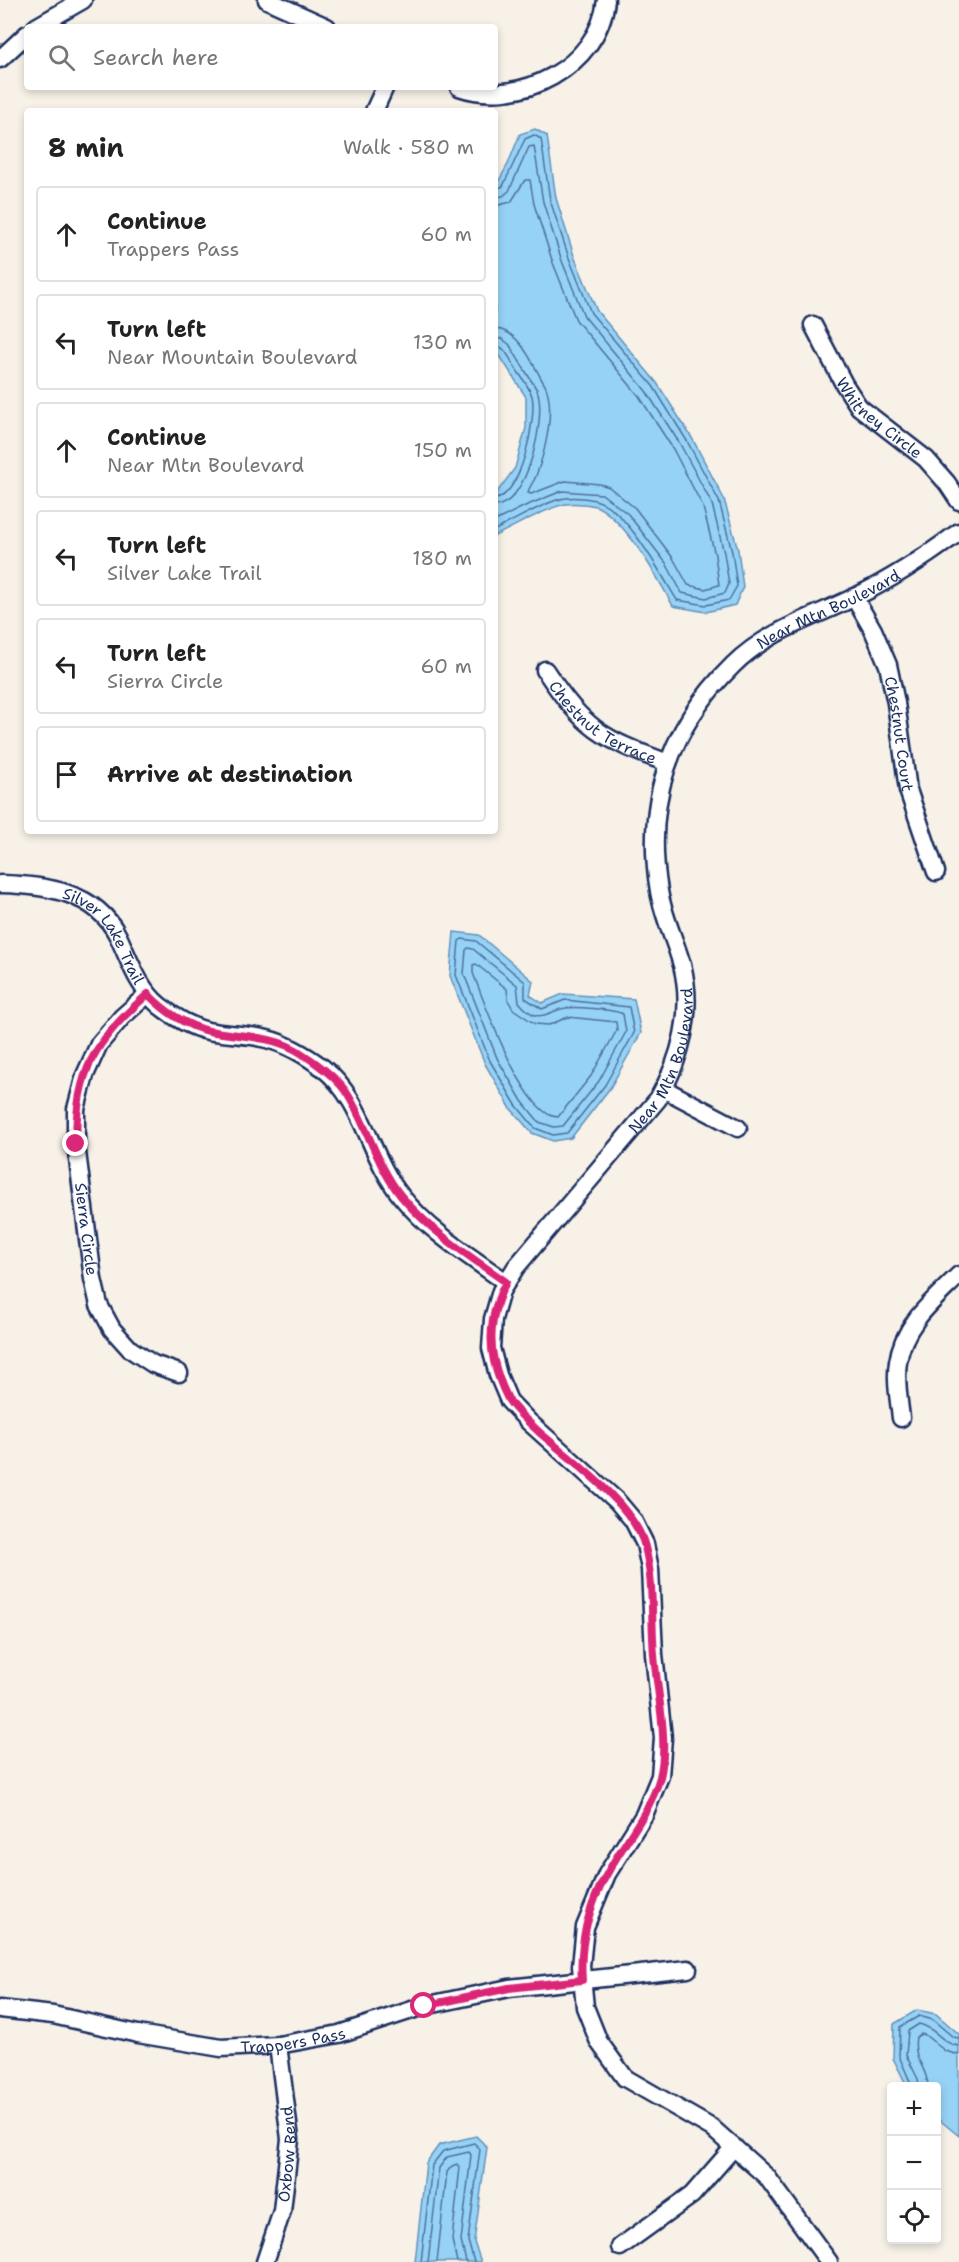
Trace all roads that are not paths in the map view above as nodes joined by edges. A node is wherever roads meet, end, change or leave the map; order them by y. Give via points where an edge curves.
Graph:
1 (267, 0) edge
2 (606, 0) edge
3 (74, 2) edge
4 (41, 24) edge
5 (320, 24) edge
6 (24, 37) edge
7 (0, 59) edge
8 (384, 90) edge
9 (467, 90) edge
10 (375, 108) edge
11 (813, 325) dead end
12 (959, 501) edge
13 (959, 532) edge
14 (854, 597) junction
15 (545, 670) dead end
16 (668, 763) junction
17 (936, 872) dead end
18 (0, 884) edge
19 (148, 994) junction
20 (664, 1089) junction
21 (738, 1128) dead end
22 (959, 1275) edge
23 (506, 1282) junction
24 (179, 1373) dead end
25 (901, 1418) dead end
26 (688, 1970) dead end
27 (582, 1980) junction
28 (0, 2009) edge
29 (278, 2045) junction
30 (734, 2147) junction
31 (620, 2247) dead end
32 (265, 2262) edge
33 (829, 2262) edge

1 - 5 street
2 - 9 street via 596,32 579,56 557,75 531,87 503,93
3 - 4 street
6 - 7 street
8 - 10 street
11 - 12 street, Whitney Circle via 859,407 926,459
13 - 14 street, Near Mtn Boulevard
14 - 16 street, Near Mtn Boulevard via 769,638 735,663 682,728
14 - 17 street, Chestnut Court via 888,665 908,790
15 - 16 street, Chestnut Terrace via 584,722 606,738
16 - 20 street, Near Mtn Boulevard via 656,809 654,850 659,893 682,966 686,1001 684,1035
18 - 19 street, Silver Lake Trail via 54,888 78,897 101,913 117,934
19 - 23 street, Silver Lake Trail via 181,1020 207,1030 267,1039 298,1051 325,1070 348,1094 400,1195 428,1225
19 - 24 street, Sierra Circle via 99,1044 76,1109 76,1144 99,1305 112,1329 130,1349 153,1364
20 - 21 street
20 - 23 street, Near Mtn Boulevard
22 - 25 street via 916,1319 904,1340 898,1361
23 - 27 street, Near Mtn Boulevard via 493,1319 491,1348 509,1401 633,1520 645,1544 650,1569 663,1738 660,1776 644,1815 606,1874 585,1927
26 - 27 street, Trappers Pass
27 - 29 street, Trappers Pass via 509,1988 424,2006 339,2034
27 - 30 street, Near Mtn Boulevard via 585,2007 599,2042 625,2078 712,2128
28 - 29 street, Trappers Pass via 53,2015 221,2048
29 - 32 street, Oxbow Bend via 290,2139 282,2211
30 - 31 street via 692,2195
30 - 33 street, Near Mtn Boulevard via 767,2177

